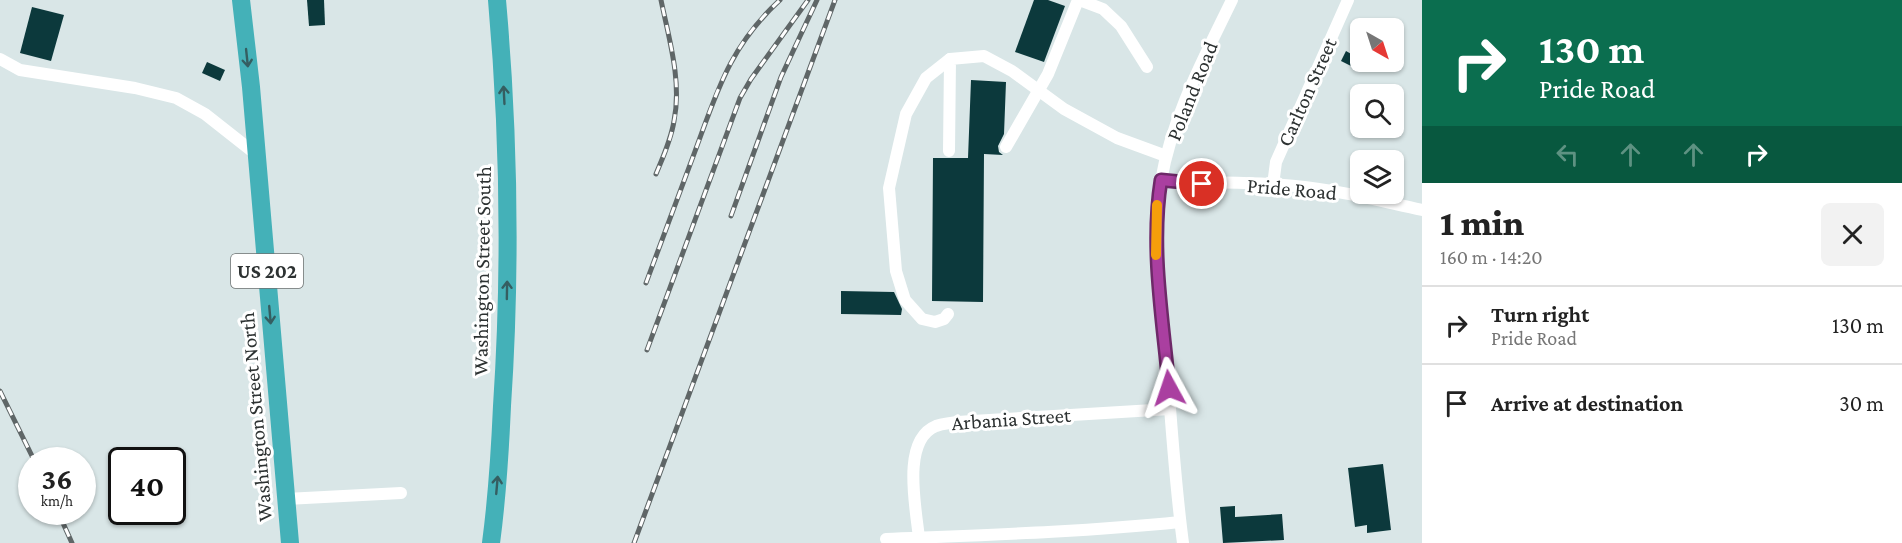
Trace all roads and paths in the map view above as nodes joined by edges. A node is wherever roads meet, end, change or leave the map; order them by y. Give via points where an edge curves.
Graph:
1 (241, 0) edge
2 (497, 0) edge
3 (1079, 0) edge
4 (1232, 0) edge
5 (1348, 0) edge
6 (0, 59) edge
7 (950, 59) junction
8 (1147, 67) dead end
9 (1038, 91) junction
10 (1006, 147) dead end
11 (949, 151) dead end
12 (256, 155) junction
13 (1166, 156) junction
14 (1161, 180) junction
15 (1273, 185) junction
16 (1422, 210) edge
17 (948, 314) dead end
18 (1170, 409) junction
19 (401, 493) dead end
20 (286, 499) junction
21 (1180, 522) junction
22 (919, 538) junction
23 (886, 539) dead end
24 (290, 543) edge
25 (492, 543) edge
26 (1183, 543) edge

1 -> 12 highway, Washington Street North / US 202
25 -> 2 highway, Washington Street South via 505,365 508,219
3 - 8 street via 1103,9 1120,26
3 - 9 street
4 - 13 street, Poland Road via 1193,84
5 - 15 street, Carlton Street via 1276,162
6 - 12 street via 21,70 176,98 205,114
7 - 9 street via 984,56
7 - 11 street
7 - 17 street via 926,78 906,114 889,188 896,271 905,300 922,319 935,322
9 - 10 street
9 - 13 street via 1117,138
12 -> 20 highway, Washington Street North / US 202
13 - 14 street, Poland Road
14 - 15 street, Pride Road
14 - 18 street, Poland Road via 1156,239
15 - 16 street, Pride Road via 1326,189
18 - 21 street, Poland Road
18 - 22 street, Arbania Street via 963,422 930,429 920,439 914,458
19 - 20 street
20 - 24 highway, Washington Street North / US 202
21 - 22 street
21 - 26 street, Poland Road
22 - 23 street

